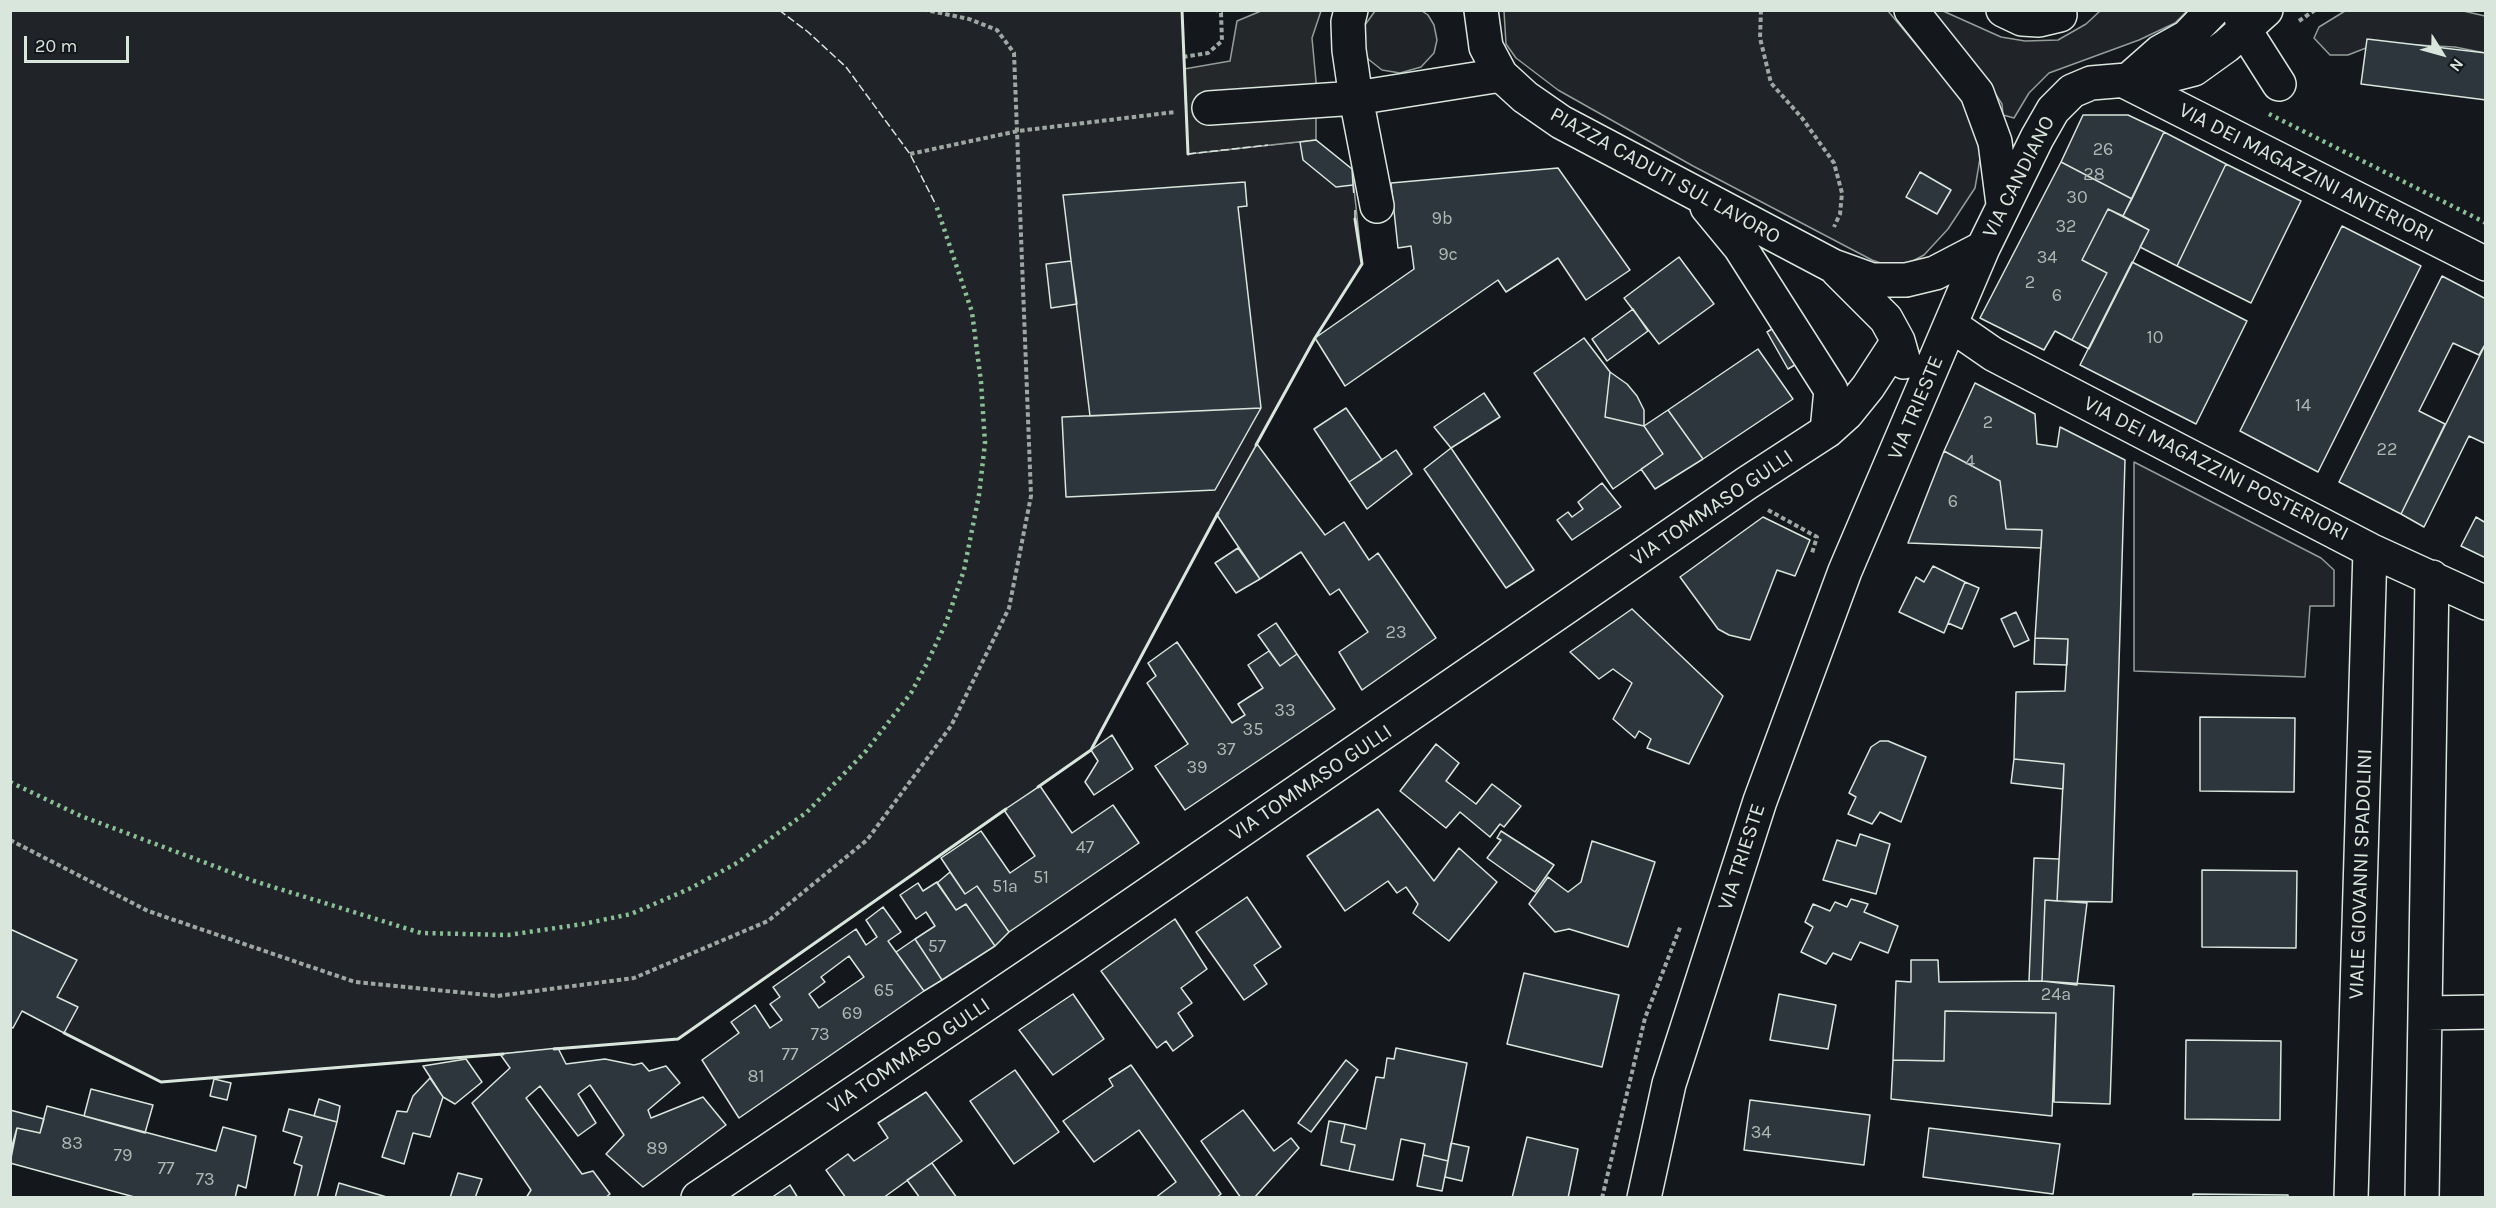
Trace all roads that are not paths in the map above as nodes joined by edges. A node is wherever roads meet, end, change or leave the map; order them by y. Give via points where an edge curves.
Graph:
1 (1351, 10) edge
2 (1481, 10) edge
3 (1911, 10) edge
4 (2003, 10) edge
5 (2213, 10) edge
6 (2063, 12) edge
7 (2249, 17) edge
8 (1502, 75) junction
9 (2126, 82) junction
10 (2279, 84) dead end
11 (1356, 98) junction
12 (1209, 108) road end
13 (1696, 194) junction
14 (2003, 204) junction
15 (1377, 206) dead end
16 (1983, 248) junction
17 (1825, 262) junction
18 (2486, 264) edge
19 (1951, 325) junction
20 (1898, 341) junction
21 (1827, 431) junction
22 (1866, 524) junction
23 (2370, 550) junction
24 (2432, 577) junction
25 (2486, 603) edge
26 (2486, 1012) edge
27 (2426, 1013) junction
28 (698, 1197) edge
29 (1644, 1197) edge
30 (2351, 1197) edge
31 (2422, 1197) edge

1 - 11 street via 1349,50
2 - 8 street, PIAZZA CADUTI SUL LAVORO via 1486,47
3 - 14 street via 1977,93 1995,142
4 - 6 street via 2022,19 2039,20
5 - 9 street via 2187,37 2160,52
7 - 9 street, VIA CANDIANO via 2194,69
7 - 10 street
8 - 11 street
8 - 13 street, PIAZZA CADUTI SUL LAVORO via 1561,122
9 - 14 street, VIA CANDIANO via 2091,83 2072,91 2053,110
9 - 18 street, VIA DEI MAGAZZINI ANTERIORI
11 - 12 street
11 - 15 street
13 - 17 street, PIAZZA CADUTI SUL LAVORO
13 - 21 street via 1740,247 1831,390
14 - 16 street, VIA CANDIANO
16 - 17 street, PIAZZA CADUTI SUL LAVORO via 1935,273 1906,280 1872,280
16 - 19 street, VIA CANDIANO
17 - 20 street, PIAZZA CADUTI SUL LAVORO via 1886,319
19 - 22 street, VIA TRIESTE
19 - 23 street, VIA DEI MAGAZZINI POSTERIORI via 1993,354
20 - 21 street, VIA TOMMASO GULLI via 1868,387
20 - 22 street, VIA TRIESTE via 1904,376
21 - 28 street, VIA TOMMASO GULLI
22 - 29 street, VIA TRIESTE via 1760,801 1676,1061
23 - 24 street, VIA DEI MAGAZZINI POSTERIORI
23 - 30 street, VIALE GIOVANNI SPADOLINI
24 - 25 street, VIA DEI MAGAZZINI POSTERIORI
24 - 27 street
26 - 27 street
27 - 31 street

